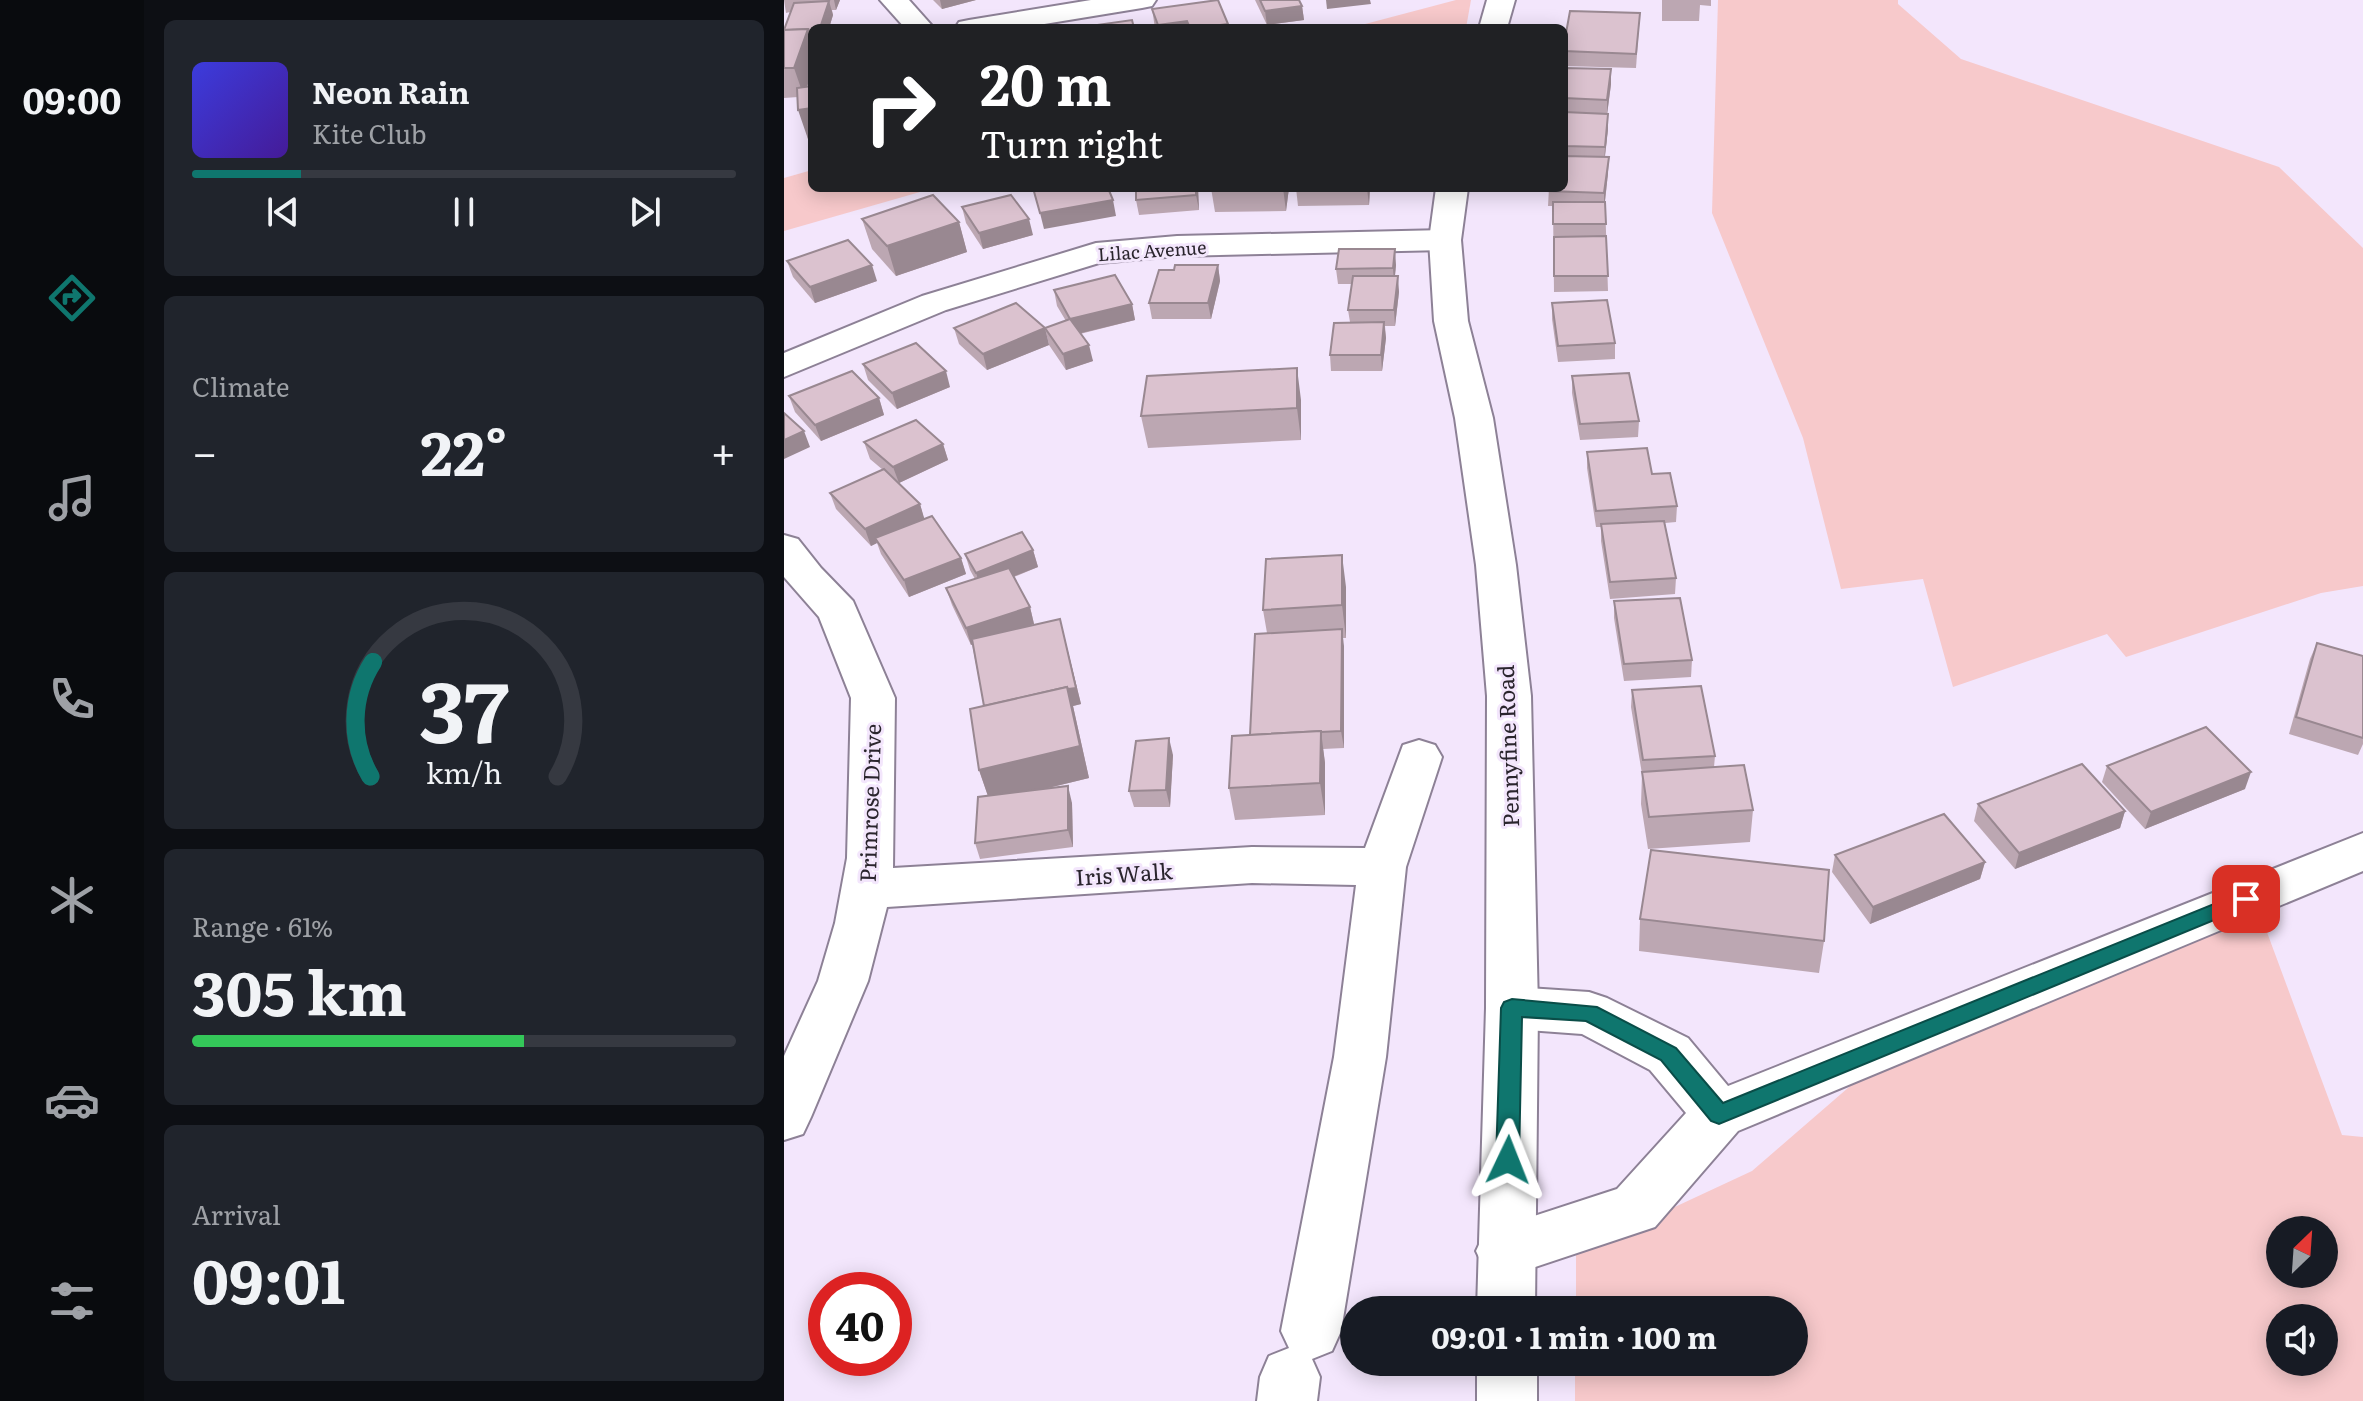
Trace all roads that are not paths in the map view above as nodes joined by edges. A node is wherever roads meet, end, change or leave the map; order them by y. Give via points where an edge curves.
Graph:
1 (894, 0) edge
2 (1142, 0) edge
3 (1501, 0) edge
4 (916, 24) edge
5 (994, 24) edge
6 (1494, 24) edge
7 (1451, 192) edge
8 (1445, 240) junction
9 (784, 366) edge
10 (784, 548) edge
11 (1419, 757) dead end
12 (2363, 851) edge
13 (1382, 867) junction
14 (866, 889) junction
15 (1512, 1008) junction
16 (1719, 1114) junction
17 (784, 1117) edge
18 (1505, 1251) junction
19 (1506, 1296) edge
20 (1296, 1370) edge
21 (1507, 1376) edge
22 (1507, 1401) edge

1 - 4 street
2 - 5 street
3 - 6 street
7 - 8 street, Pennyfine Road
8 - 9 street, Lilac Avenue via 1096,253 934,303
8 - 15 street, Pennyfine Road via 1451,321 1474,418 1496,565 1509,696
10 - 14 street, Primrose Drive via 838,611 873,698
11 - 13 street
12 - 16 street
13 - 14 street, Iris Walk via 1252,865
13 - 20 street via 1360,1057
14 - 17 street, Primrose Drive via 843,981
15 - 16 street via 1589,1013 1669,1054
15 - 18 street, Pennyfine Road
16 - 18 street via 1635,1209
18 - 19 street, Pennyfine Road
21 - 22 street

